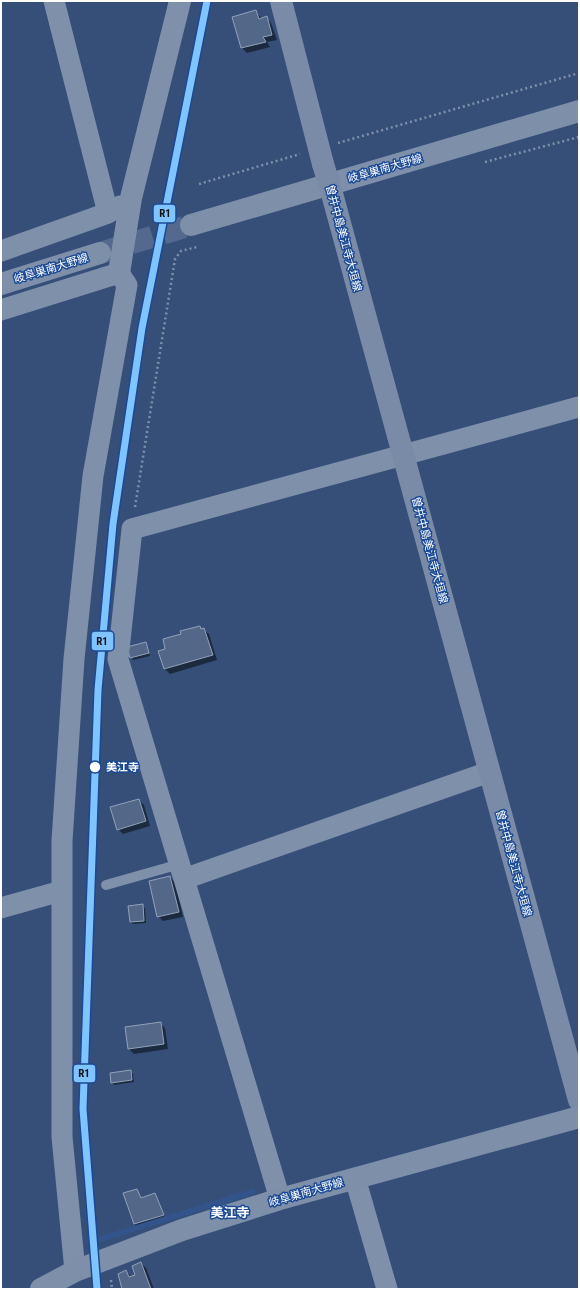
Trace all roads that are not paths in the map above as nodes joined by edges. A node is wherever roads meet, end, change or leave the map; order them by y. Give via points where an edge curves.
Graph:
1 (54, 1) edge
2 (180, 1) edge
3 (281, 1) edge
4 (579, 111) edge
5 (131, 198) junction
6 (108, 213) junction
7 (191, 225) tunnel mouth
8 (1, 251) edge
9 (100, 252) tunnel mouth
10 (119, 273) junction
11 (1, 284) edge
12 (1, 310) edge
13 (579, 407) edge
14 (404, 454) junction
15 (489, 772) junction
16 (182, 872) junction
17 (106, 884) dead end
18 (61, 891) junction
19 (1, 908) edge
20 (579, 1100) edge
21 (579, 1117) edge
22 (355, 1178) junction
23 (280, 1199) junction
24 (75, 1270) junction
25 (41, 1289) edge
26 (387, 1289) edge

1 - 6 street
2 - 5 street
3 - 14 main road, 曽井中島美江寺大垣線, bridge via 321,157
4 - 7 main road, 岐阜巣南大野線
5 - 6 street
5 - 10 street
6 - 8 street
9 - 11 main road, 岐阜巣南大野線
10 - 12 street
10 - 18 street via 128,285 93,476 74,659
13 - 14 street
14 - 15 main road, 曽井中島美江寺大垣線
14 - 16 street via 132,529 118,659
15 - 16 street
15 - 20 main road, 曽井中島美江寺大垣線
16 - 17 lane
16 - 23 street
18 - 19 street
18 - 24 street via 62,1137
21 - 22 main road, 岐阜巣南大野線
22 - 23 main road, 岐阜巣南大野線
22 - 26 street
23 - 24 main road, 岐阜巣南大野線 via 182,1230
24 - 25 main road, 岐阜巣南大野線

